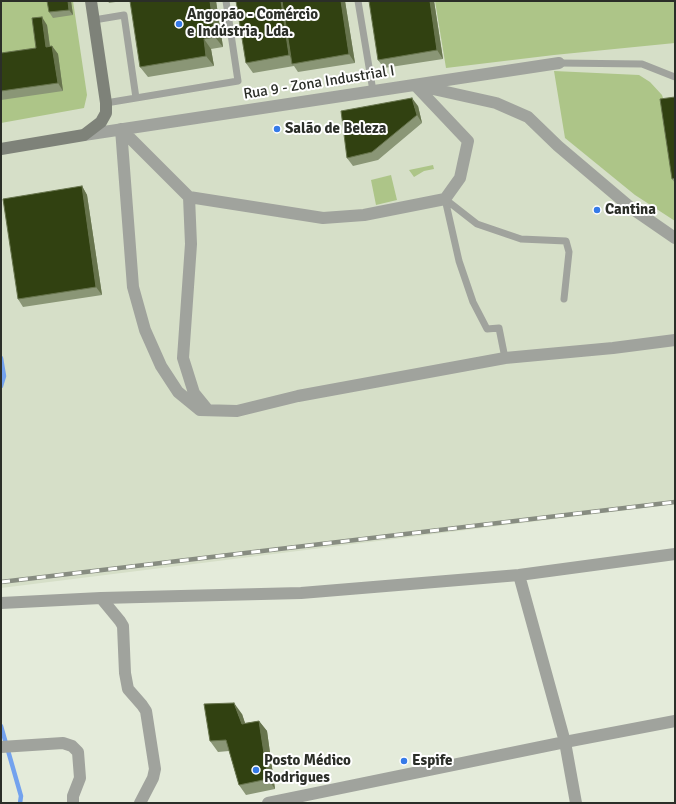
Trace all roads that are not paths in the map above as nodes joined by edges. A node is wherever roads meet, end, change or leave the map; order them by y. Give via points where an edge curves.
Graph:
1 (91, 1) edge
2 (226, 1) edge
3 (358, 1) edge
4 (94, 20) junction
5 (559, 63) joint
6 (675, 77) edge
7 (415, 85) junction
8 (373, 91) junction
9 (136, 98) junction
10 (106, 103) junction
11 (121, 129) junction
12 (84, 135) junction
13 (1, 149) edge
14 (189, 197) junction
15 (445, 199) junction
16 (675, 238) edge
17 (564, 299) dead end
18 (675, 340) edge
19 (505, 358) junction
20 (208, 411) junction
21 (675, 554) edge
22 (519, 575) junction
23 (101, 598) junction
24 (1, 604) edge
25 (675, 721) edge
26 (565, 742) junction
27 (1, 747) edge
28 (73, 803) edge
29 (140, 803) edge
30 (268, 803) edge
31 (576, 803) edge

1 - 4 street
2 - 9 lane via 238,81
3 - 8 lane
4 - 9 lane via 124,15
4 - 10 street
5 - 6 lane via 642,64
5 - 7 street, Rua 9 - Zona Industrial I
7 - 8 street, Rua 9 - Zona Industrial I
7 - 15 street via 468,141 460,178
7 - 16 street via 496,103 528,117 630,207
8 - 11 street, Rua 9 - Zona Industrial I
9 - 10 lane
10 - 12 street via 106,113 101,122
11 - 12 street, Rua 9 - Zona Industrial I
11 - 14 street
11 - 20 street via 133,286 145,330 161,366 178,392 200,410
12 - 13 street
14 - 15 street via 323,218 364,215
14 - 20 street via 191,244 183,358 194,393
15 - 17 lane via 477,224 521,239 566,241 569,252
15 - 19 lane via 459,261 472,302 487,328 499,328
18 - 19 street
19 - 20 street via 298,396 237,411
21 - 22 street
22 - 23 street via 301,593
22 - 26 street
23 - 24 street
23 - 29 street via 123,626 128,689 146,711 155,769
25 - 26 street
26 - 30 street
26 - 31 street
27 - 28 street via 63,743 72,746 78,752 80,778

